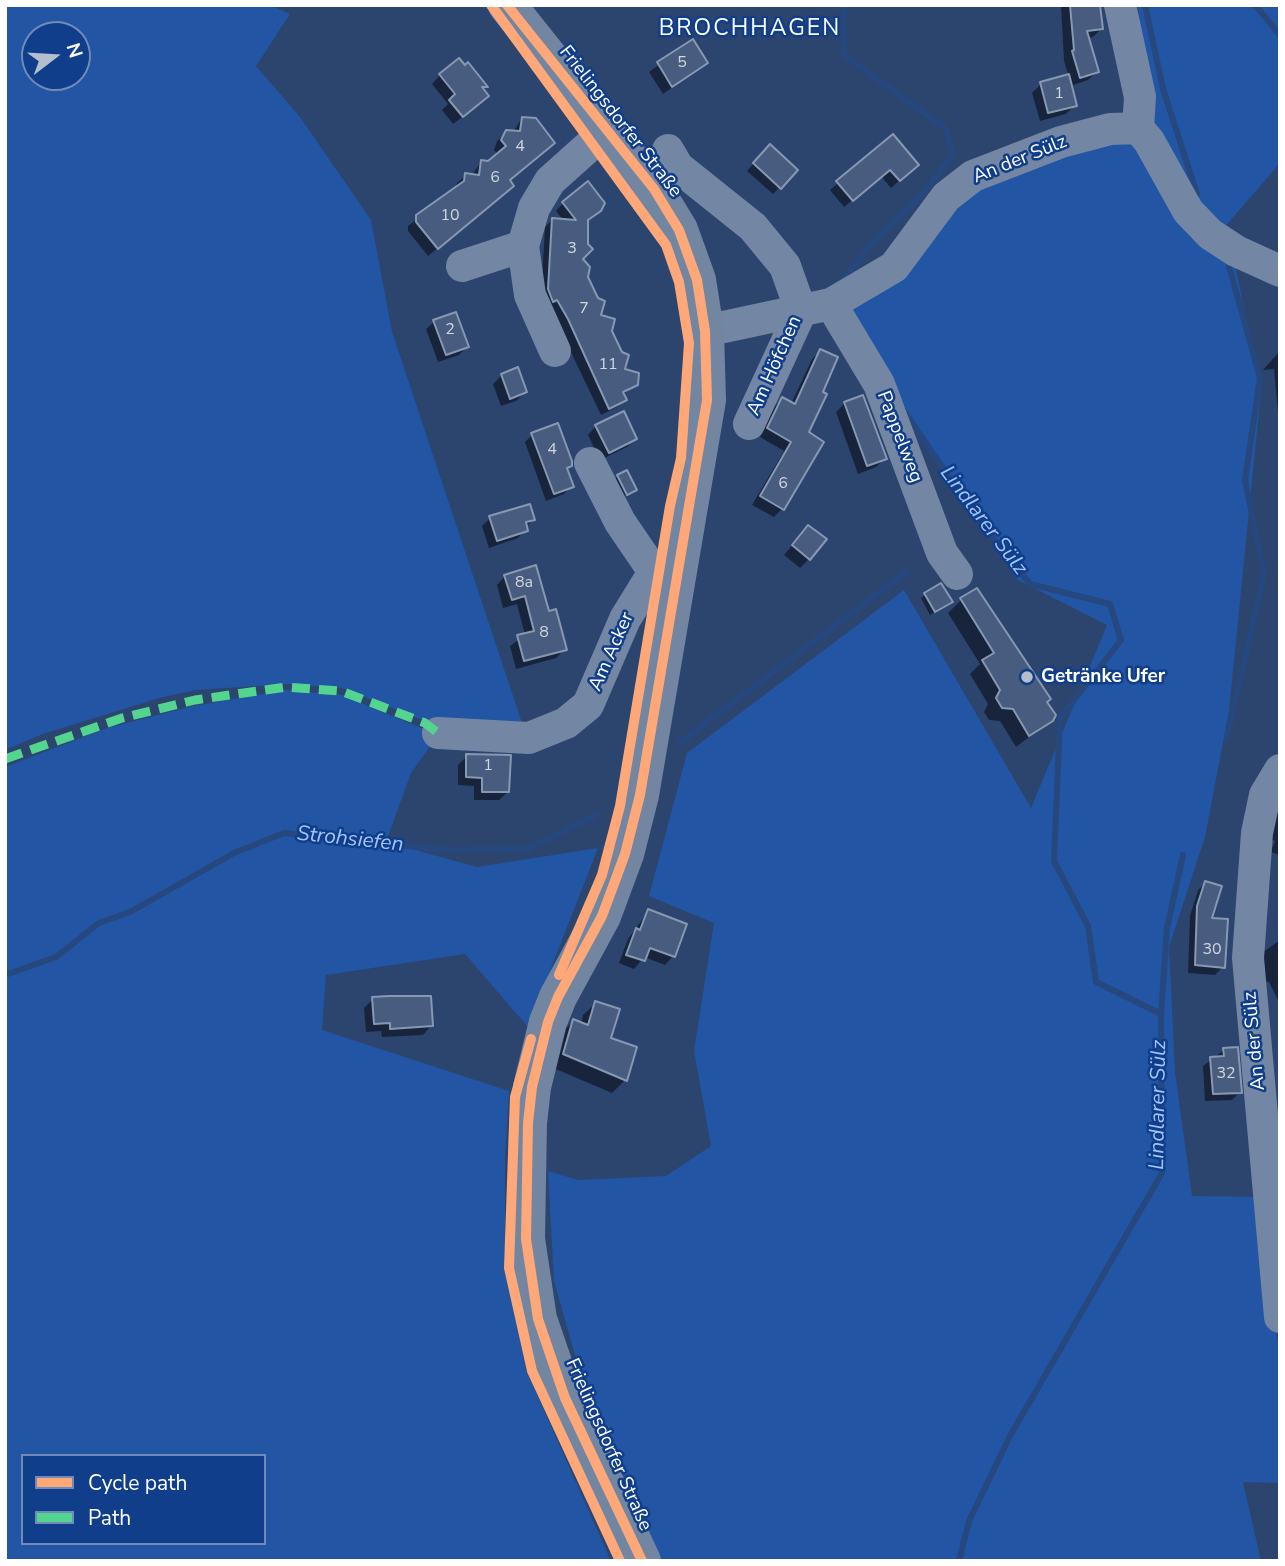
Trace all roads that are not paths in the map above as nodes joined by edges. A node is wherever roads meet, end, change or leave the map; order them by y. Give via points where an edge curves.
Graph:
1 (507, 5) edge
2 (1120, 5) edge
3 (1138, 128) junction
4 (607, 130) junction
5 (668, 150) dead end
6 (523, 246) junction
7 (462, 266) dead end
8 (1280, 271) edge
9 (829, 302) junction
10 (705, 331) junction
11 (555, 351) dead end
12 (749, 424) dead end
13 (590, 463) dead end
14 (666, 573) junction
15 (957, 574) dead end
16 (438, 733) dead end
17 (1280, 770) edge
18 (1270, 1099) edge
19 (1280, 1317) edge
20 (642, 1561) edge

1 - 4 main road, Frielingsdorfer Straße
2 - 3 street via 1140,97
3 - 8 street via 1188,211 1210,234
3 - 9 street, An der Sülz via 1111,129 1061,142 974,176 946,197 894,267
4 - 6 street via 550,181 534,208
4 - 10 main road, Frielingsdorfer Straße via 654,189 679,230 696,280
5 - 9 street, Am Höfchen via 678,167 753,227 785,266
6 - 7 street
6 - 11 street via 530,295
9 - 10 street, An der Sülz
9 - 12 street, Am Höfchen
9 - 15 street, Pappelweg via 879,384 942,554
10 - 14 main road, Frielingsdorfer Straße via 706,400
13 - 14 street via 620,522
14 - 16 street, Am Acker via 625,619 588,705 566,723 529,738
14 - 20 main road, Frielingsdorfer Straße via 645,771 625,854 602,916 558,996 540,1049 532,1087 526,1182 531,1286 548,1352
17 - 18 street, An der Sülz via 1265,795 1257,833 1248,958
18 - 19 street, An der Sülz

